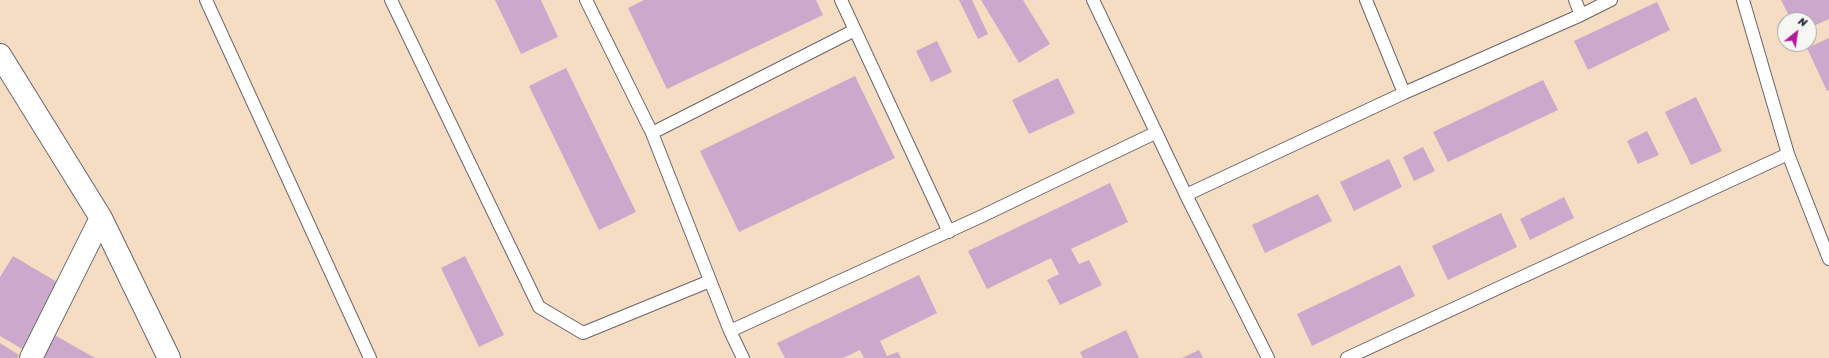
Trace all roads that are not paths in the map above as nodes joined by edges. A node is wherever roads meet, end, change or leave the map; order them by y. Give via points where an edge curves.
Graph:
1 (206, 0) edge
2 (391, 0) edge
3 (586, 0) edge
4 (841, 0) edge
5 (1093, 0) edge
6 (1366, 0) edge
7 (1575, 0) edge
8 (1612, 0) edge
9 (1743, 0) edge
10 (1581, 15) junction
11 (855, 30) junction
12 (0, 55) edge
13 (1404, 93) junction
14 (1155, 132) junction
15 (652, 133) junction
16 (1788, 154) junction
17 (1186, 195) junction
18 (101, 218) junction
19 (949, 232) junction
20 (1829, 259) edge
21 (710, 281) junction
22 (730, 331) junction
23 (31, 358) edge
24 (168, 358) edge
25 (370, 358) edge
26 (743, 358) edge
27 (1268, 358) edge
28 (1347, 358) edge

1 - 25 lane
2 - 21 lane via 539,307 583,333
3 - 15 lane
4 - 11 lane
5 - 14 lane
6 - 13 lane
7 - 10 lane
8 - 10 lane
9 - 16 lane
10 - 13 lane
11 - 15 lane
11 - 19 lane
12 - 18 street
13 - 17 lane
14 - 17 lane
14 - 19 lane
15 - 21 lane
16 - 20 lane
16 - 28 lane
17 - 27 lane
18 - 23 street
18 - 24 street
19 - 22 lane
21 - 22 lane
22 - 26 lane

